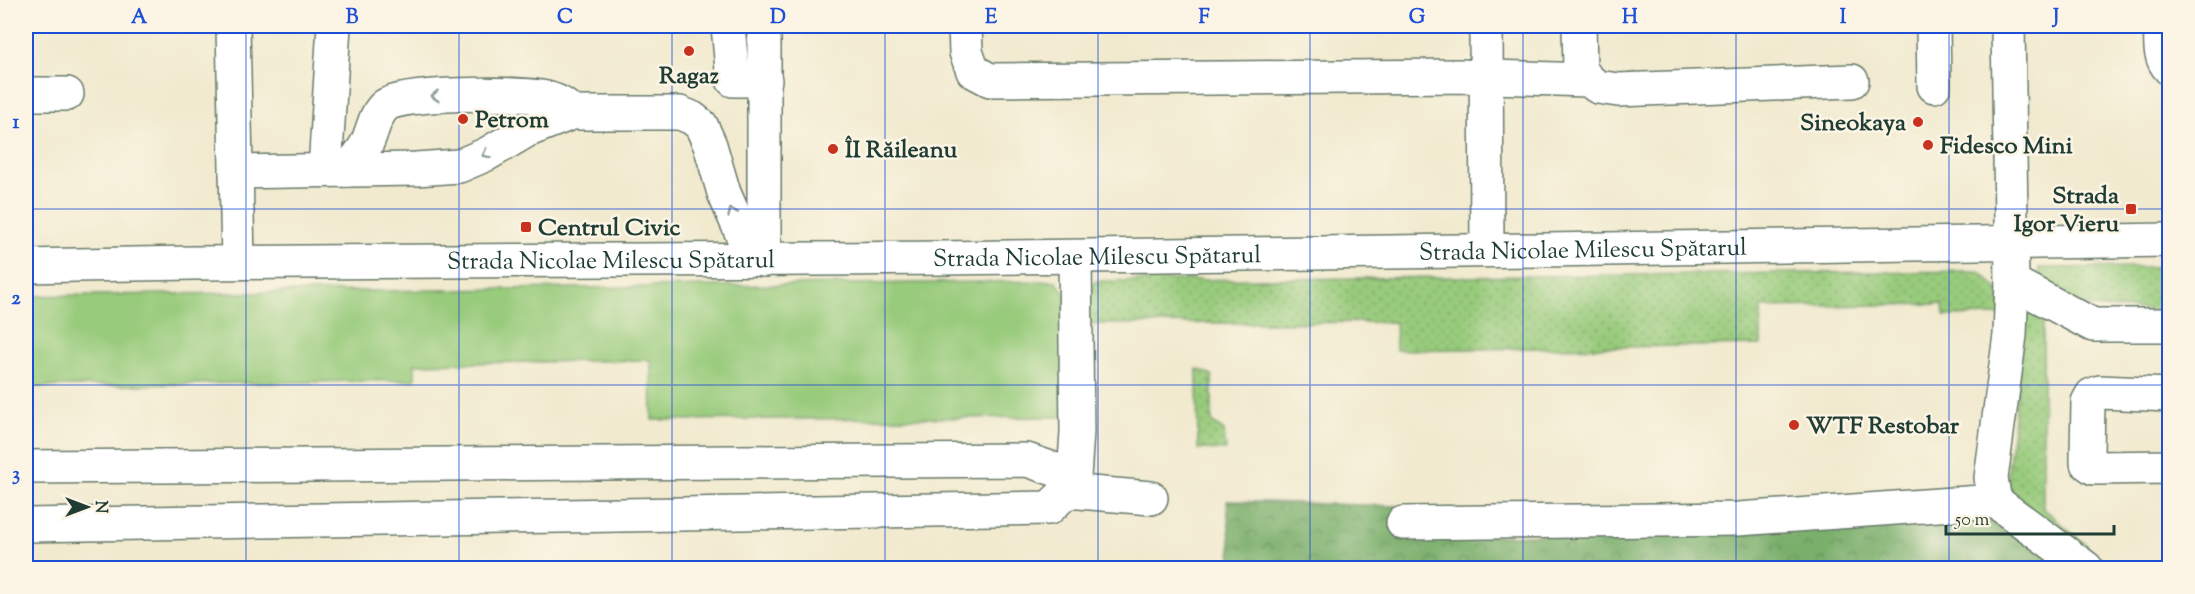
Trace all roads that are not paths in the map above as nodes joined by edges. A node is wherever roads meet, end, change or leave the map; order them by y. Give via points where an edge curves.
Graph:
1 (233, 26) edge
2 (334, 26) edge
3 (728, 26) edge
4 (764, 26) edge
5 (965, 26) edge
6 (1486, 26) edge
7 (1579, 26) edge
8 (1933, 26) edge
9 (2008, 26) edge
10 (2161, 26) edge
11 (2169, 69) edge
12 (1487, 76) junction
13 (765, 80) junction
14 (1588, 80) junction
15 (1852, 81) dead end
16 (1934, 86) dead end
17 (26, 94) edge
18 (67, 94) dead end
19 (572, 113) junction
20 (336, 170) junction
21 (236, 172) junction
22 (2169, 240) edge
23 (2012, 243) junction
24 (1487, 250) junction
25 (1075, 257) junction
26 (764, 260) junction
27 (238, 262) junction
28 (26, 266) edge
29 (2012, 282) junction
30 (2169, 325) edge
31 (2169, 395) edge
32 (26, 467) edge
33 (2169, 467) edge
34 (1071, 484) junction
35 (1151, 498) dead end
36 (1995, 501) junction
37 (1403, 523) dead end
38 (26, 525) edge
39 (2086, 568) edge

1 - 21 main road
2 - 20 main road
3 - 13 main road via 733,80
4 - 13 main road
5 - 12 main road via 966,52 974,71 990,80
6 - 12 main road
7 - 14 main road via 1581,69
8 - 16 main road
9 - 23 main road
10 - 11 main road via 2161,53
12 - 14 main road
12 - 24 main road
13 - 26 main road
14 - 15 main road via 1598,87 1618,90
17 - 18 main road
19 -> 20 main road via 526,131 459,166
19 -> 20 main road via 565,104 541,97 444,95 393,100 377,115 365,147
26 -> 19 main road via 745,241 724,193 710,145 701,125 692,118 680,112
20 - 21 main road
21 - 27 main road
22 - 23 main road, Strada Nicolae Milescu Spătarul
23 - 24 main road, Strada Nicolae Milescu Spătarul
23 - 29 main road
24 - 25 main road, Strada Nicolae Milescu Spătarul
25 - 26 main road, Strada Nicolae Milescu Spătarul
25 - 34 main road via 1077,432
26 - 27 main road, Strada Nicolae Milescu Spătarul
27 - 28 main road, Strada Nicolae Milescu Spătarul
29 - 30 main road via 2093,325
29 - 36 main road via 2010,335 1991,477
31 - 33 main road via 2092,395 2088,402 2087,454 2087,463 2094,468
32 - 34 main road via 1027,460
34 - 35 main road
34 - 38 main road via 1050,508
36 - 37 main road via 1738,519
36 - 39 main road

